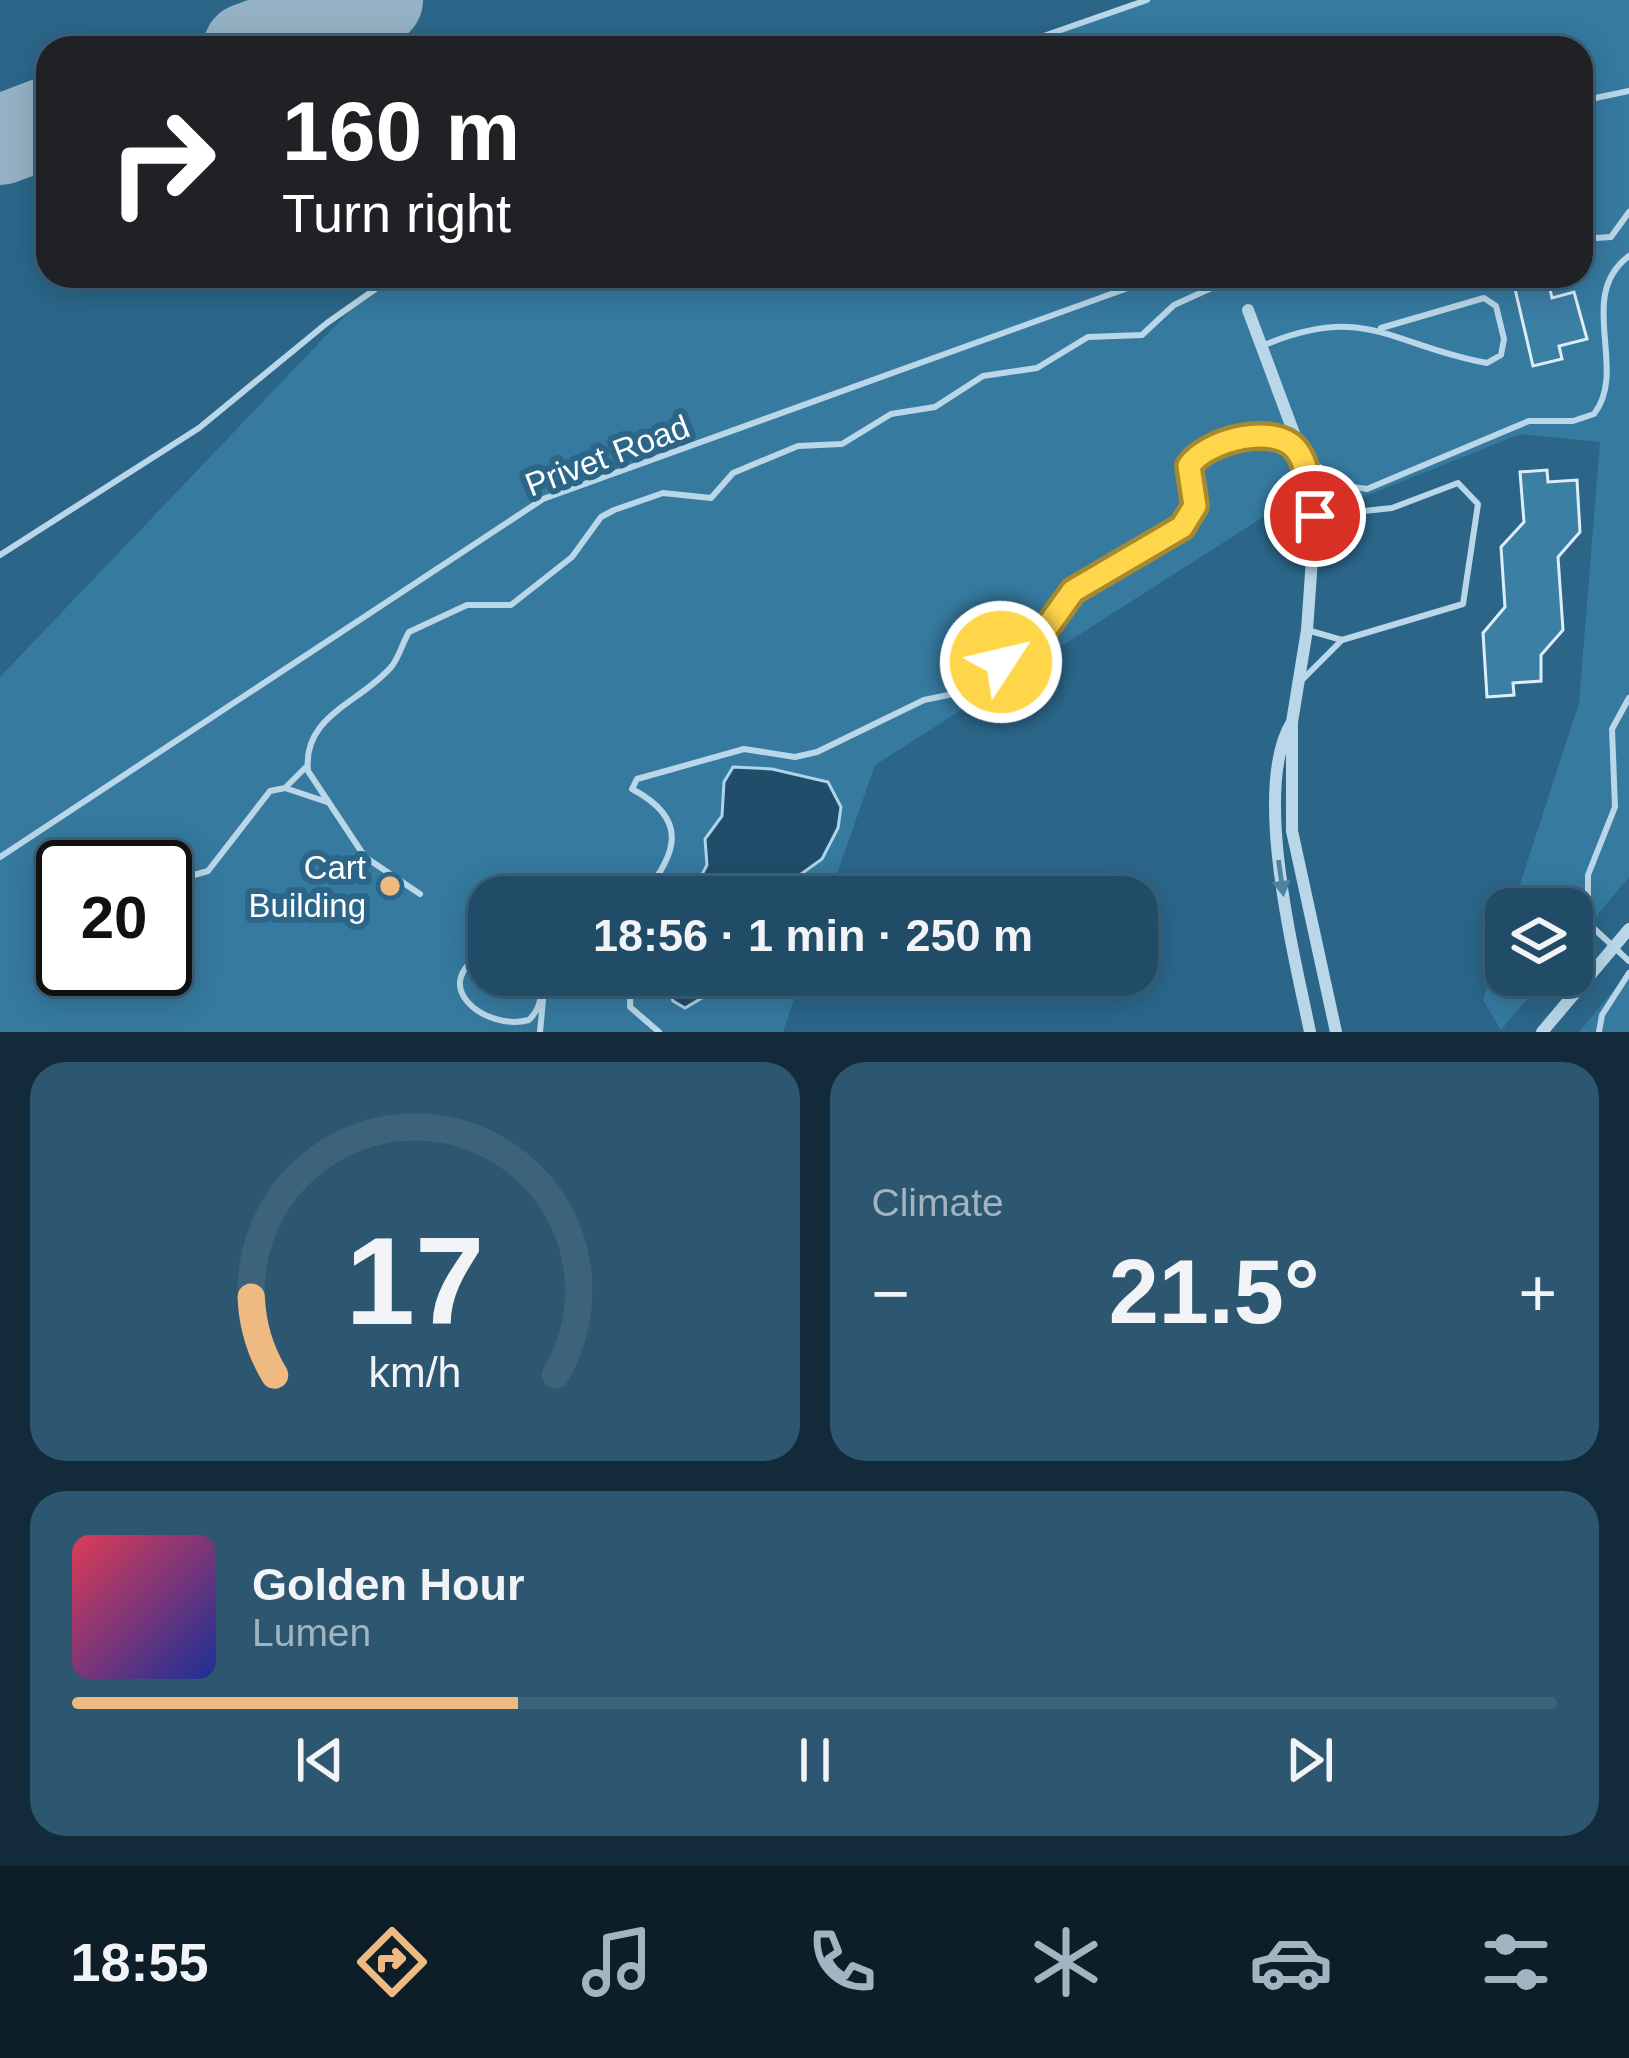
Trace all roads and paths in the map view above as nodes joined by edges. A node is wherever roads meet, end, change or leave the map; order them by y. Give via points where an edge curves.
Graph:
1 (1147, 0) edge
2 (1044, 36) edge
3 (1629, 91) edge
4 (1593, 98) edge
5 (1629, 212) edge
6 (1593, 238) edge
7 (1629, 256) edge
8 (377, 288) edge
9 (1128, 288) edge
10 (1212, 288) edge
11 (1248, 310) dead end
12 (1381, 328) junction
13 (1262, 346) junction
14 (1300, 452) junction
15 (1315, 516) junction
16 (0, 555) edge
17 (1307, 630) junction
18 (1342, 640) junction
19 (1297, 688) junction
20 (1629, 698) edge
21 (1292, 722) junction
22 (307, 766) junction
23 (285, 788) junction
24 (328, 803) junction
25 (0, 857) edge
26 (192, 876) edge
27 (658, 876) edge
28 (420, 894) dead end
29 (1629, 929) edge
30 (1612, 947) junction
31 (1629, 961) edge
32 (468, 970) edge
33 (1629, 973) edge
34 (542, 996) edge
35 (542, 996) edge
36 (630, 996) edge
37 (483, 1028) dead end
38 (497, 1032) edge
39 (540, 1032) edge
40 (659, 1032) edge
41 (1310, 1032) edge
42 (1336, 1032) edge
43 (1542, 1032) edge
44 (1599, 1032) edge

1 - 2 lane
3 - 4 lane
5 - 6 lane via 1611,237
7 - 14 lane via 1610,276 1610,382 1594,414 1528,422 1367,489 1346,486
8 - 16 lane via 186,437
9 - 25 lane, Privet Road via 543,499
10 - 22 lane via 1174,305 1142,335 1088,337 1036,368 983,376 935,407 891,414 842,444 798,446 733,472 711,498 663,493 614,510 511,605 467,605 409,632 394,663 316,728
11 - 13 street
12 - 12 lane via 1487,363 1501,355 1504,339 1496,306 1484,298
12 - 13 lane via 1339,322
13 - 14 street
14 - 15 street
14 - 27 lane via 1270,434 1196,456 1189,471 1195,506 1182,527 1073,591 1044,634 1006,651 982,688 923,700 806,755 753,748 642,775 632,788 664,809 672,831
15 - 17 street
15 - 18 lane via 1392,508 1458,483 1478,504 1463,604
17 - 18 lane
17 - 19 street
18 - 19 lane
19 - 21 street
20 - 30 lane via 1610,742 1613,818 1586,884 1588,923
21 -> 41 street via 1283,736 1277,842
21 - 42 street via 1298,877
22 - 23 lane
22 - 24 lane
23 - 24 lane
23 - 26 lane via 270,790 208,872
24 - 28 lane via 376,868
29 - 30 street
30 - 31 lane
30 - 43 street
32 - 37 lane via 464,1009
33 - 44 lane
34 - 38 lane via 524,1025
35 - 39 lane
36 - 40 lane via 630,1007

